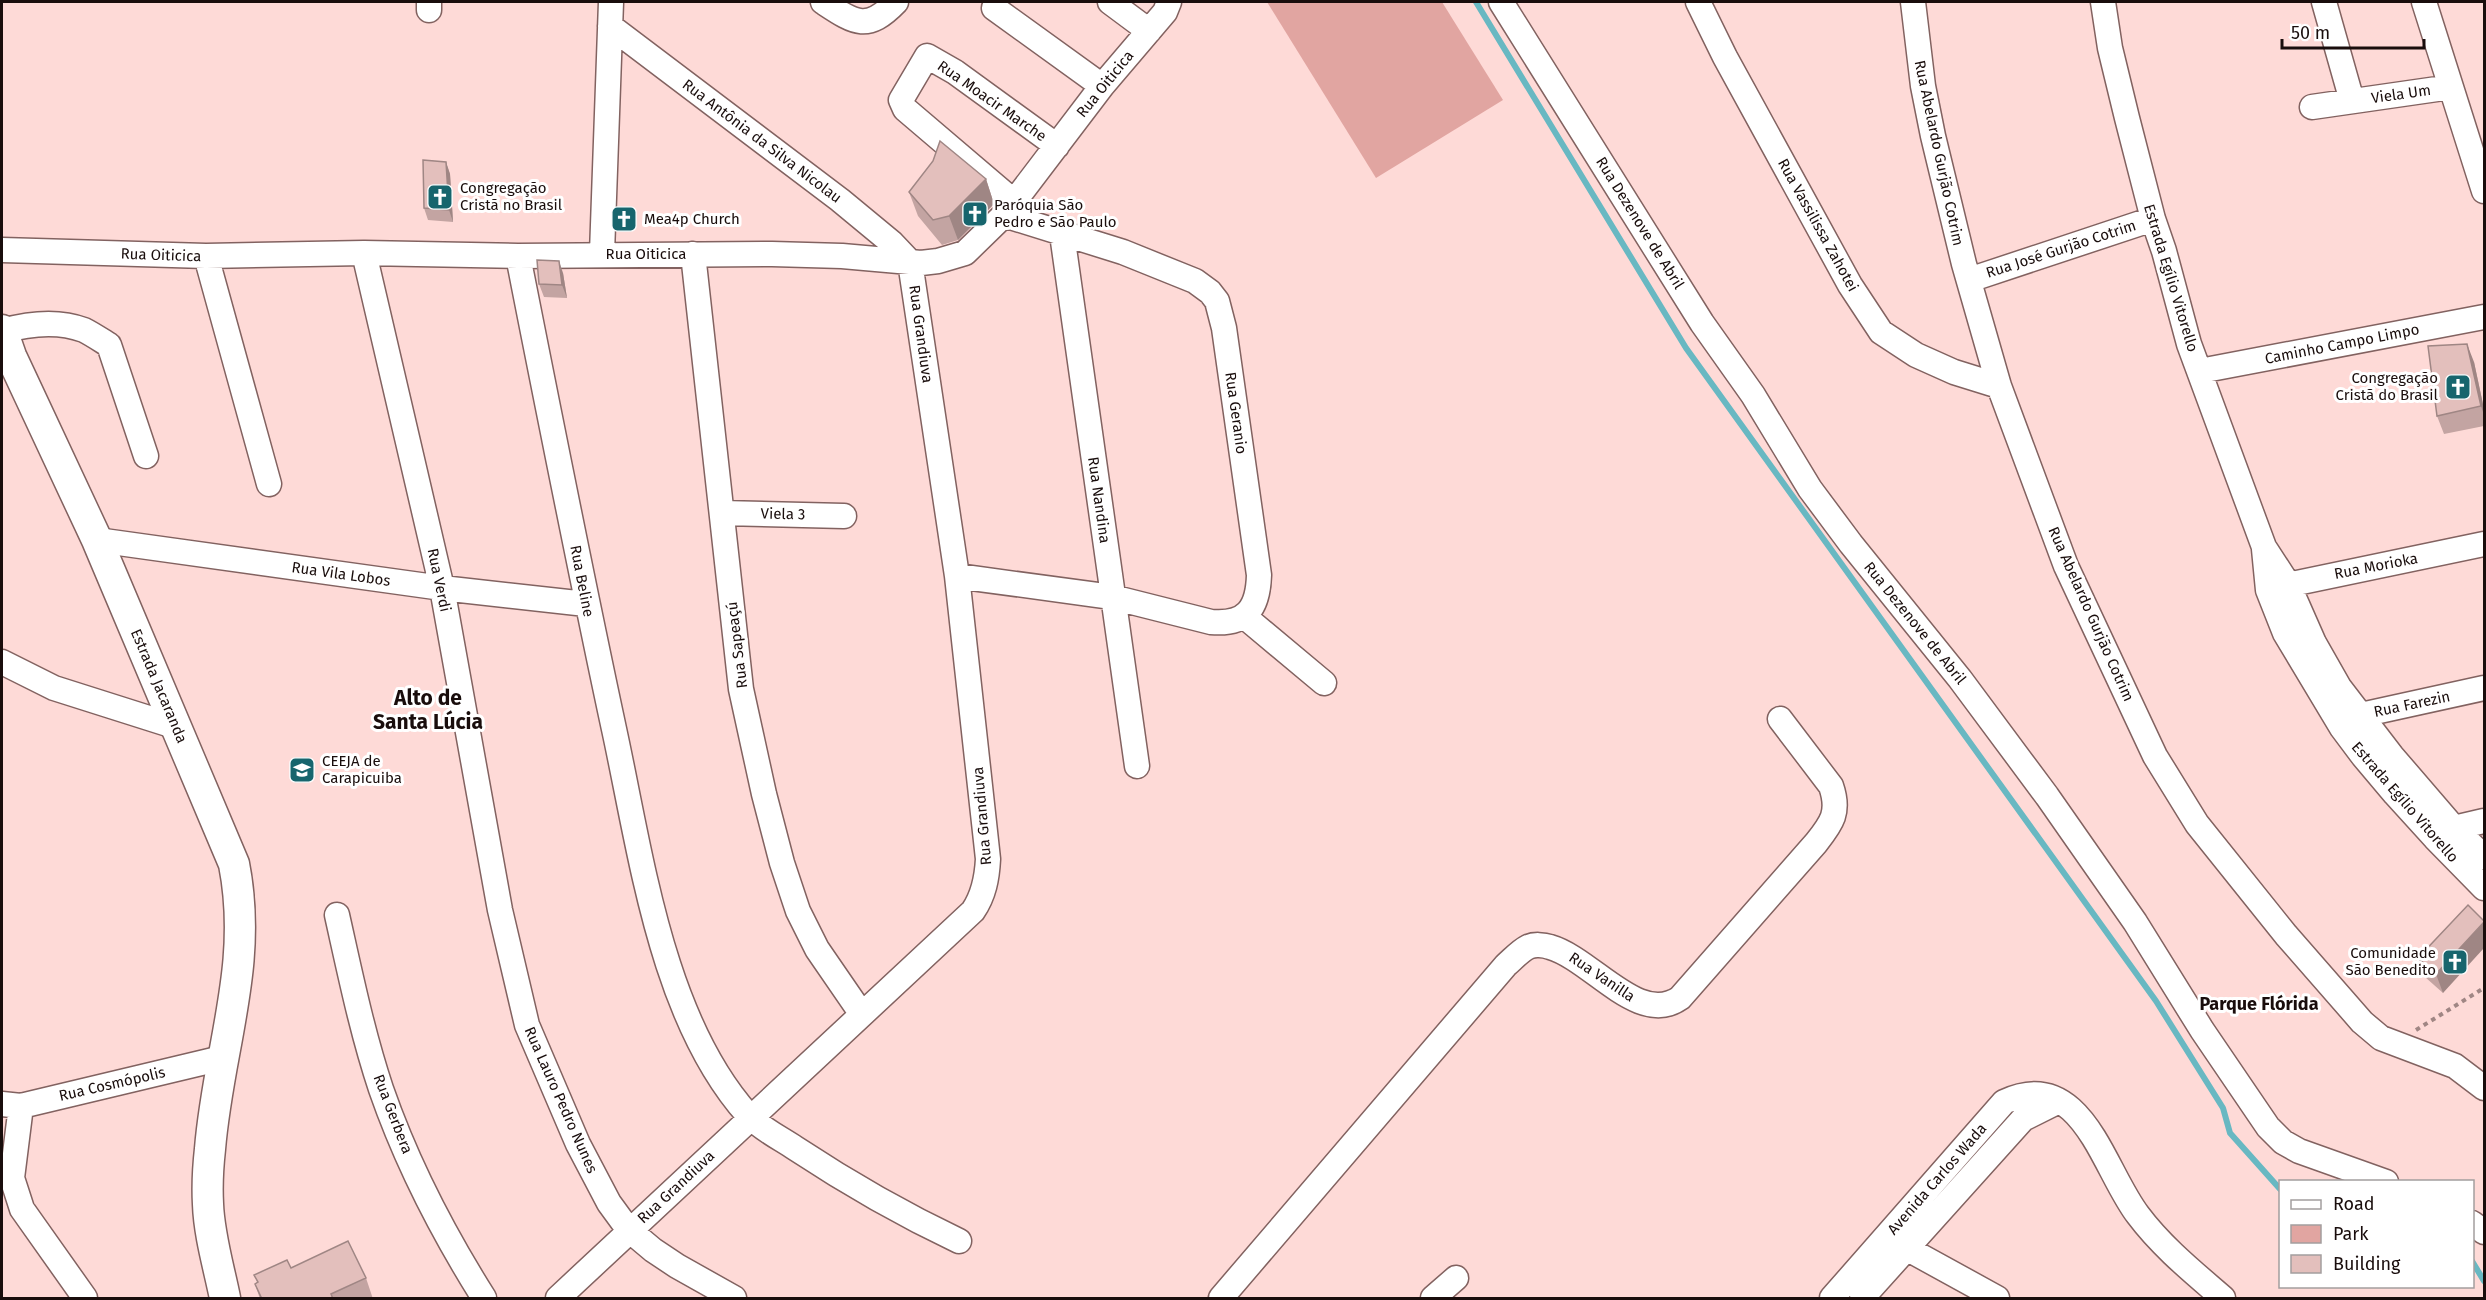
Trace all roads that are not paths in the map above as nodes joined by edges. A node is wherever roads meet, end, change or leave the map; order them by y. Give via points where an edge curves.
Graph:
1 (611, 2) edge
2 (823, 2) edge
3 (896, 2) edge
4 (1110, 2) edge
5 (1187, 2) edge
6 (1501, 2) edge
7 (1698, 2) edge
8 (1913, 2) edge
9 (2103, 2) edge
10 (2324, 2) edge
11 (2424, 2) edge
12 (1167, 7) edge
13 (994, 8) dead end
14 (610, 26) junction
15 (1149, 31) junction
16 (1102, 86) junction
17 (2451, 87) junction
18 (2352, 101) junction
19 (2312, 107) dead end
20 (1057, 146) junction
21 (2484, 191) edge
22 (1008, 208) junction
23 (2153, 219) junction
24 (1062, 234) junction
25 (2, 250) edge
26 (364, 253) junction
27 (602, 253) junction
28 (693, 254) junction
29 (206, 256) junction
30 (518, 256) junction
31 (910, 262) junction
32 (1969, 280) junction
33 (2484, 317) edge
34 (4, 343) edge
35 (2200, 371) junction
36 (1999, 386) junction
37 (146, 456) dead end
38 (269, 484) dead end
39 (722, 513) junction
40 (844, 516) dead end
41 (97, 540) junction
42 (2484, 544) edge
43 (957, 576) junction
44 (2278, 587) junction
45 (442, 588) junction
46 (1112, 597) junction
47 (586, 604) junction
48 (1245, 616) junction
49 (2, 662) edge
50 (1324, 683) dead end
51 (2484, 688) edge
52 (1780, 719) dead end
53 (2352, 722) junction
54 (177, 727) junction
55 (1137, 766) dead end
56 (2484, 821) edge
57 (2444, 833) junction
58 (2484, 857) edge
59 (2484, 888) edge
60 (500, 910) joint
61 (337, 915) dead end
62 (861, 1013) junction
63 (222, 1058) junction
64 (2484, 1088) edge
65 (2015, 1097) junction
66 (2059, 1101) junction
67 (11, 1105) edge
68 (750, 1118) junction
69 (2023, 1119) junction
70 (2380, 1180) edge
71 (630, 1230) junction
72 (959, 1241) dead end
73 (1906, 1248) junction
74 (1456, 1278) dead end
75 (85, 1299) edge
76 (225, 1299) edge
77 (484, 1299) edge
78 (558, 1299) edge
79 (734, 1299) edge
80 (1221, 1299) edge
81 (1433, 1299) edge
82 (1832, 1299) edge
83 (1862, 1299) edge
84 (1997, 1299) edge
85 (2223, 1299) edge

1 - 14 street
2 - 3 street via 849,19 868,22
4 - 15 street
5 - 12 street
6 - 70 street, Rua Dezenove de Abril via 1810,489 2048,796 2268,1127 2299,1151
7 - 36 street, Rua Vassilissa Zahotei via 1850,285 1881,332 1925,359
8 - 32 street, Rua Abelardo Gurjão Cotrim via 1923,86
9 - 23 street, Estrada Egílio Vitorello via 2109,48
10 - 18 street, Viela Um
11 - 17 street
12 - 15 street, Rua Oiticica
13 - 16 street
14 - 27 street
14 - 31 street, Rua Antônia da Silva Nicolau via 840,200
15 - 16 street, Rua Oiticica
16 - 20 street, Rua Oiticica
17 - 18 street, Viela Um
17 - 21 street
18 - 19 street, Viela Um
20 - 22 street, Rua Oiticica
20 - 22 street, Rua Moacir Marche via 927,56 901,100 905,109
22 - 24 street, Rua Geranio
22 - 31 street, Rua Oiticica via 965,253 938,261
23 - 32 street, Rua José Gurjão Cotrim
23 - 35 street, Estrada Egílio Vitorello
24 - 46 street, Rua Nandina
24 - 48 street, Rua Geranio via 1195,280 1217,301 1259,575 1256,596
25 - 29 street, Rua Oiticica
26 - 29 street, Rua Oiticica
26 - 30 street, Rua Oiticica
26 - 45 street, Rua Verdi
27 - 28 street, Rua Oiticica
27 - 30 street, Rua Oiticica
28 - 31 street, Rua Oiticica via 842,256
28 - 39 street, Rua Sapeaçú
29 - 38 street
30 - 47 street, Rua Beline
31 - 43 street, Rua Grandiuva
32 - 36 street, Rua Abelardo Gurjão Cotrim
33 - 35 street, Caminho Campo Limpo
34 - 37 street via 26,324 50,324 83,330 109,345
34 - 41 main road, Estrada Jacaranda
35 - 44 street, Estrada Egílio Vitorello
36 - 64 street, Rua Abelardo Gurjão Cotrim via 2066,566 2155,756 2197,824 2362,1022 2394,1043 2455,1066
39 - 40 street, Viela 3
39 - 62 street, Rua Sapeaçú via 741,689 782,862 798,911 817,949
41 - 45 street, Rua Vila Lobos
41 - 54 main road, Estrada Jacaranda
42 - 44 street, Rua Morioka
43 - 46 street
43 - 62 street, Rua Grandiuva via 988,859 984,888 974,911
44 - 53 street, Estrada Egílio Vitorello via 2285,633
45 - 47 street, Rua Vila Lobos
45 - 60 street, Rua Verdi
46 - 48 street via 1211,622 1235,622
46 - 55 street, Rua Nandina
47 - 68 street, Rua Beline via 660,939 680,1001 731,1094
48 - 50 street
49 - 54 street via 54,688
51 - 53 street, Rua Farezin
52 - 80 street, Rua Vanilla via 1831,786 1835,813 1816,843 1680,998 1662,1007 1634,1001 1575,956 1544,945 1528,946 1506,965
53 - 57 street, Estrada Egílio Vitorello via 2363,756
54 - 63 main road, Estrada Jacaranda via 234,864 240,894 240,965
56 - 57 street
57 - 58 street, Estrada Egílio Vitorello
57 - 59 street, Estrada Egílio Vitorello
60 - 71 street, Rua Lauro Pedro Nunes via 527,1025 578,1144 609,1203
61 - 77 street, Rua Gerbera via 381,1088 399,1136
62 - 68 street, Rua Grandiuva
63 - 67 street, Rua Cosmópolis
63 - 76 main road, Estrada Jacaranda via 210,1149 208,1206
65 - 66 street via 2036,1094
65 - 69 street
65 - 82 street, Avenida Carlos Wada via 2004,1102
66 - 69 street, Avenida Carlos Wada
66 - 85 street via 2082,1118 2122,1191 2154,1236
67 - 75 street via 12,1178 22,1209
68 - 71 street, Rua Grandiuva
68 - 72 street, Rua Beline via 854,1186
69 - 73 street, Avenida Carlos Wada
71 - 78 street, Rua Grandiuva
71 - 79 street, Rua Lauro Pedro Nunes via 669,1261
73 - 83 street, Avenida Carlos Wada
73 - 84 street
74 - 81 street

